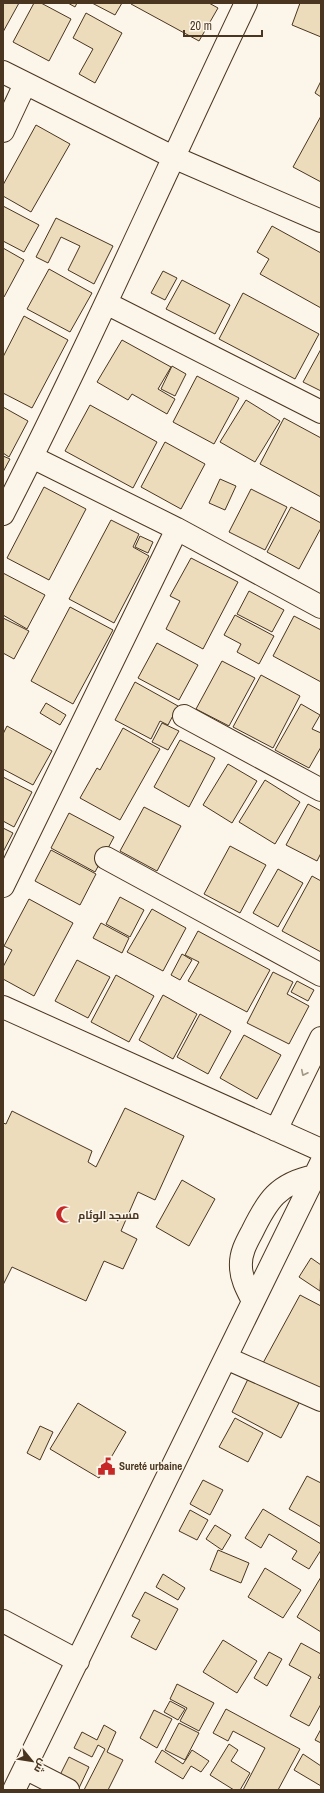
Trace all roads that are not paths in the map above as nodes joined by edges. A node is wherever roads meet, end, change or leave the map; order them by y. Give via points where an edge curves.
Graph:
1 (246, 3) edge
2 (3, 72) edge
3 (25, 84) junction
4 (3, 131) edge
5 (173, 158) junction
6 (321, 221) edge
7 (106, 303) junction
8 (321, 412) edge
9 (32, 457) junction
10 (3, 514) edge
11 (176, 529) junction
12 (321, 607) edge
13 (184, 716) dead end
14 (321, 790) edge
15 (106, 858) dead end
16 (3, 886) edge
17 (321, 975) edge
18 (3, 1007) edge
19 (321, 1038) edge
20 (276, 1130) junction
21 (321, 1150) edge
22 (318, 1170) edge
23 (253, 1301) junction
24 (226, 1358) junction
25 (321, 1400) edge
26 (3, 1621) edge
27 (78, 1661) junction
28 (26, 1768) junction
29 (14, 1790) edge
30 (68, 1790) edge

1 - 5 street
2 - 3 street
3 - 4 street
3 - 5 street
5 - 6 street
5 - 7 street
7 - 8 street
7 - 9 street
9 - 10 street
9 - 11 street
11 - 12 street
11 - 16 street
13 - 14 street
15 - 17 street
18 - 20 street
19 -> 20 street
20 - 21 street
22 - 23 street
22 - 23 street via 283,1188 274,1195 261,1213 241,1259 243,1280
23 - 24 street
24 - 25 street
24 - 27 street
26 - 27 street
27 - 28 street
28 - 29 street
28 - 30 street

